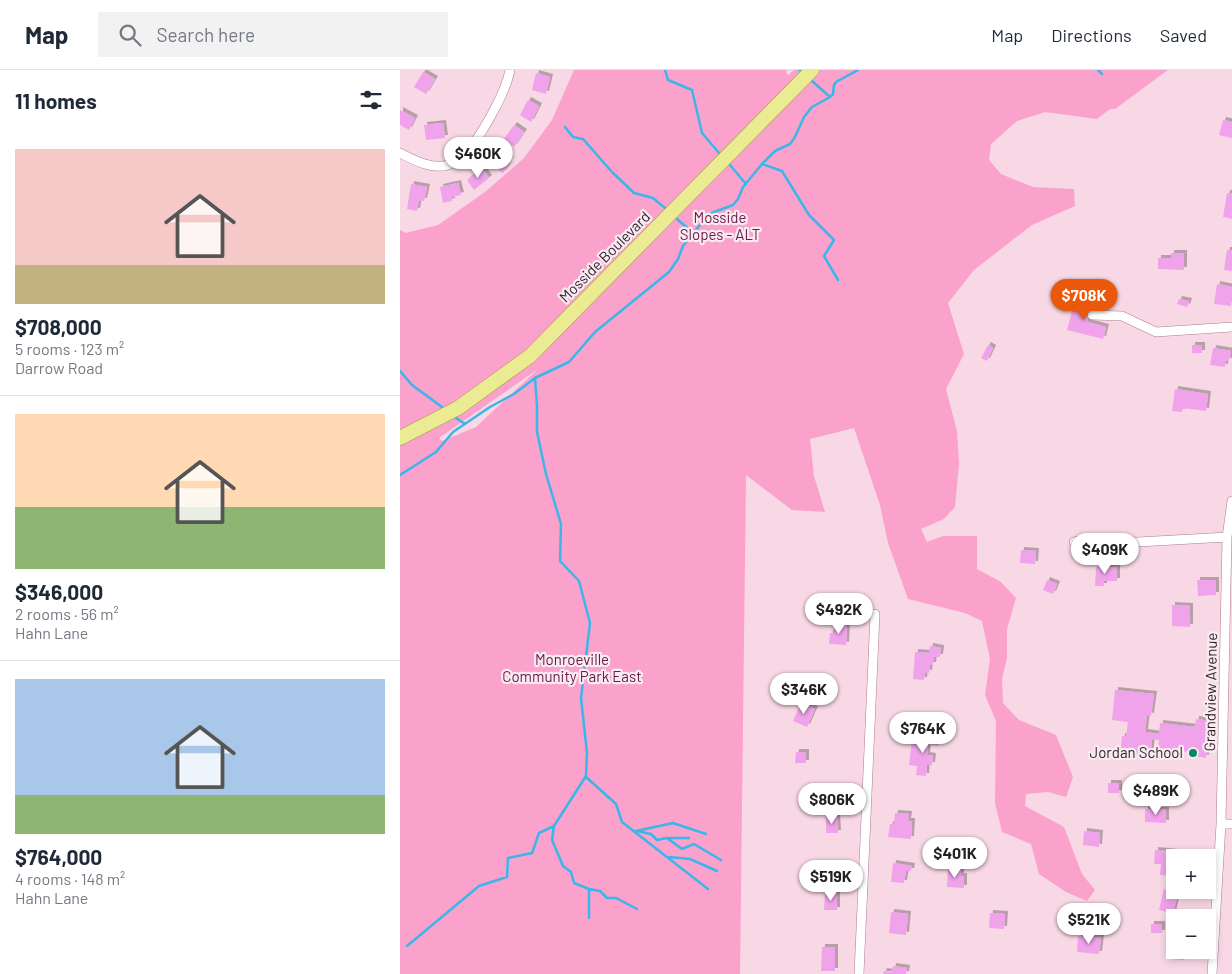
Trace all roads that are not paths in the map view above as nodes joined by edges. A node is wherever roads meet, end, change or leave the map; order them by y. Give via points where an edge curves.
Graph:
1 (510, 70) edge
2 (812, 70) edge
3 (400, 152) edge
4 (1092, 316) dead end
5 (1232, 327) edge
6 (400, 438) edge
7 (1232, 501) edge
8 (1227, 537) junction
9 (1074, 542) dead end
10 (875, 614) dead end
11 (1229, 628) edge
12 (1221, 824) junction
13 (1232, 824) edge
14 (859, 974) edge
15 (1212, 974) edge

1 - 3 street via 496,106 472,148 460,158 448,165 437,166
2 - 6 main road, Mosside Boulevard via 530,356 458,408
4 - 5 street via 1122,316 1156,332
7 - 8 street, Grandview Avenue
8 - 9 street
8 - 11 street, Grandview Avenue
10 - 14 street
11 - 12 street, Grandview Avenue
12 - 13 street
12 - 15 street, Grandview Avenue

